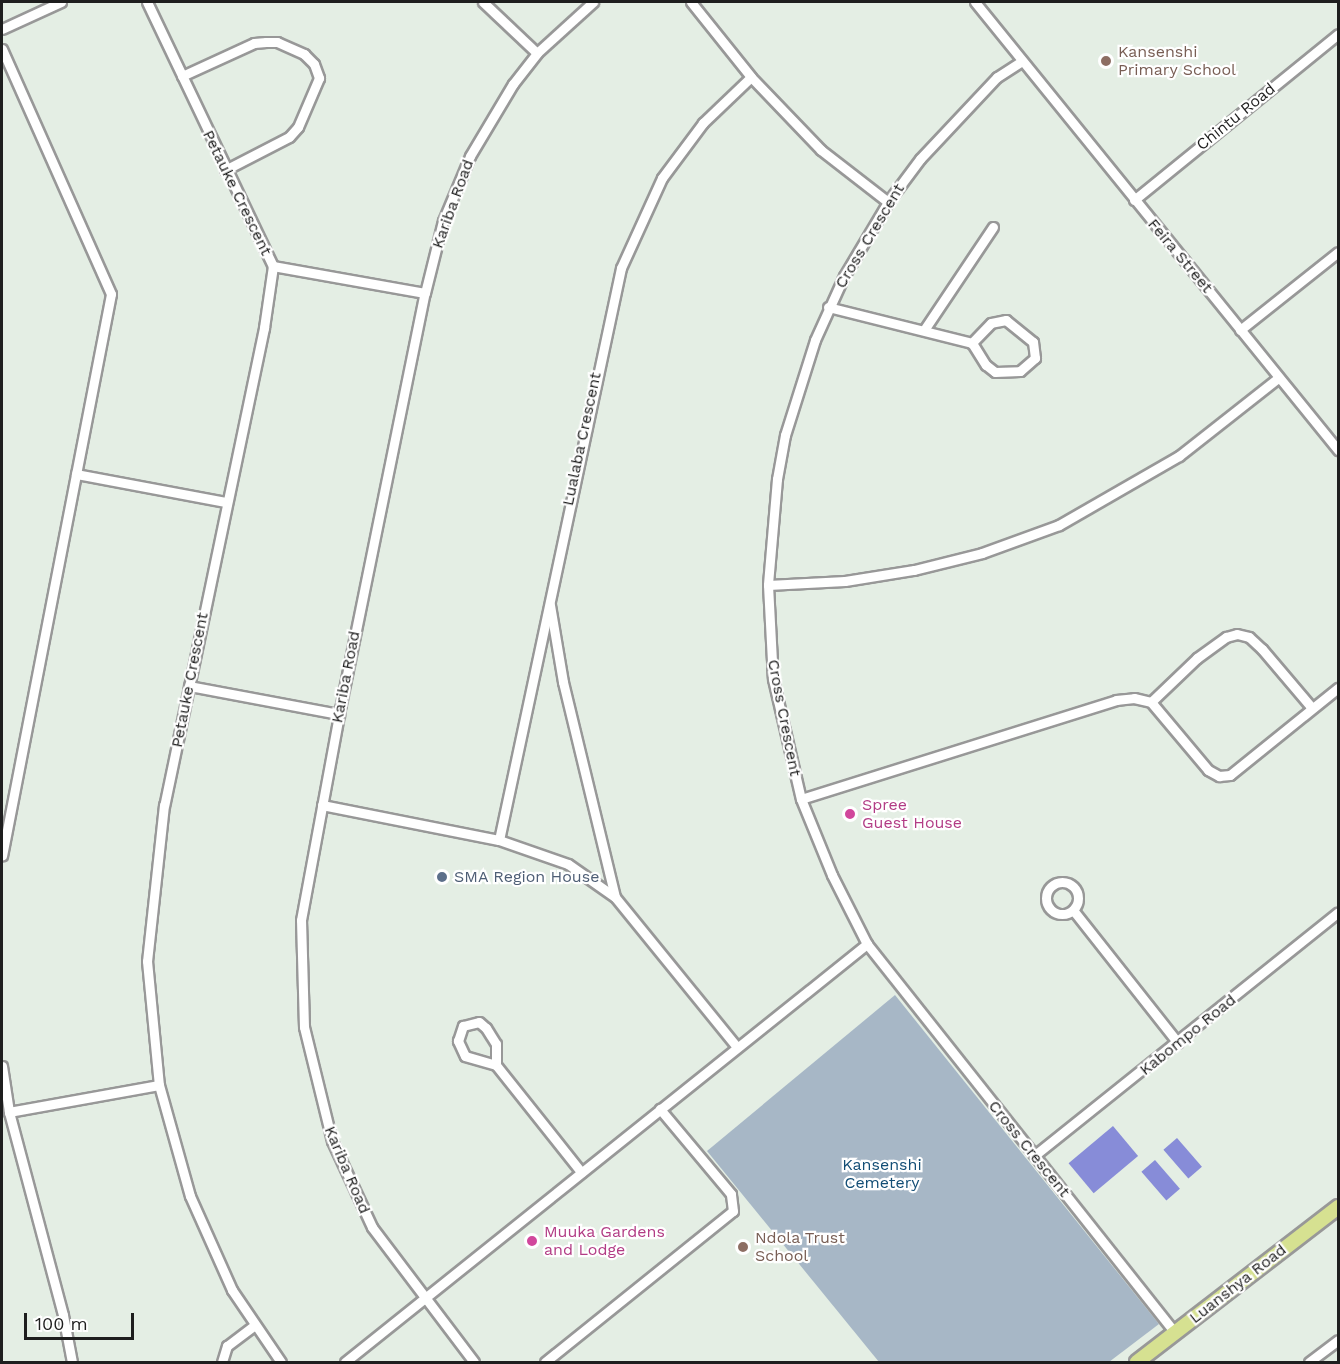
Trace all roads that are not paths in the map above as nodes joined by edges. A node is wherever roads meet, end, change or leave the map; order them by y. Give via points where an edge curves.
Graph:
1 (61, 2) edge
2 (147, 2) edge
3 (483, 2) edge
4 (593, 2) edge
5 (691, 2) edge
6 (975, 2) edge
7 (2, 30) edge
8 (1338, 34) edge
9 (2, 49) edge
10 (537, 53) junction
11 (1022, 61) junction
12 (182, 76) junction
13 (751, 77) junction
14 (225, 170) junction
15 (1134, 200) junction
16 (888, 202) junction
17 (993, 227) dead end
18 (1338, 252) edge
19 (273, 266) junction
20 (425, 293) junction
21 (828, 307) junction
22 (924, 330) junction
23 (1240, 330) junction
24 (972, 343) junction
25 (1278, 378) junction
26 (1338, 450) edge
27 (76, 474) junction
28 (226, 502) junction
29 (768, 585) junction
30 (549, 596) junction
31 (539, 645) junction
32 (556, 646) junction
33 (189, 686) junction
34 (1338, 688) edge
35 (1151, 702) junction
36 (1312, 708) junction
37 (339, 714) junction
38 (801, 799) junction
39 (322, 805) junction
40 (499, 840) junction
41 (2, 856) edge
42 (615, 897) junction
43 (1073, 910) dead end
44 (1338, 912) edge
45 (867, 944) junction
46 (1178, 1043) junction
47 (737, 1047) junction
48 (496, 1065) junction
49 (2, 1066) edge
50 (159, 1085) junction
51 (660, 1109) junction
52 (9, 1112) junction
53 (1035, 1155) junction
54 (580, 1172) junction
55 (1338, 1207) edge
56 (424, 1299) junction
57 (255, 1325) junction
58 (1175, 1332) junction
59 (1338, 1340) edge
60 (72, 1362) edge
61 (222, 1362) edge
62 (281, 1362) edge
63 (345, 1362) edge
64 (474, 1362) edge
65 (544, 1362) edge
66 (1137, 1362) edge
67 (1309, 1362) edge

1 - 7 street
2 - 12 street, Petauke Crescent
3 - 10 street
4 - 10 street, Kariba Road
5 - 13 street
6 - 11 street, Feira Street
8 - 15 street, Chintu Road
9 - 27 street via 110,289 103,345
10 - 20 street, Kariba Road via 489,121 470,156 443,221
11 - 15 street, Feira Street
11 - 16 street, Cross Crescent via 997,77 958,116
12 - 14 street, Petauke Crescent
12 - 14 street via 254,43 277,42 304,54 314,64 319,78 298,127 281,142
13 - 16 street via 821,150
13 - 30 street, Lualaba Crescent via 727,98 683,149 662,178 632,239 611,300
14 - 19 street, Petauke Crescent
15 - 23 street, Feira Street
16 - 21 street, Cross Crescent
17 - 22 street
18 - 23 street
19 - 20 street
19 - 28 street, Petauke Crescent
20 - 37 street, Kariba Road
21 - 22 street
21 - 29 street, Cross Crescent via 801,377 785,435 772,514
22 - 24 street
23 - 25 street, Feira Street
24 - 24 street via 995,372 1020,371 1035,358 1033,342 1006,320 991,323
25 - 26 street, Feira Street
25 - 29 street via 1179,456 1059,525 982,553 914,570 845,581
27 - 28 street
27 - 41 street
28 - 33 street, Petauke Crescent
29 - 38 street, Cross Crescent via 773,679
30 - 31 street, Lualaba Crescent
30 - 32 street
31 - 32 street
31 - 40 street, Lualaba Crescent
32 - 42 street
33 - 37 street
33 - 50 street, Petauke Crescent via 159,838 149,933 148,973
34 - 36 street
35 - 36 street via 1197,658 1226,637 1237,634 1249,637 1262,649
35 - 36 street via 1192,754 1219,776 1230,776 1242,768
35 - 38 street via 1134,698 1116,700
37 - 39 street, Kariba Road
38 - 45 street, Cross Crescent via 832,875
39 - 40 street
39 - 56 street, Kariba Road via 307,877 300,943 302,1007 312,1071 327,1128 359,1202
40 - 42 street via 557,858
42 - 47 street
43 - 46 street
44 - 46 street, Kabompo Road
45 - 47 street
45 - 53 street, Cross Crescent
46 - 53 street, Kabompo Road
47 - 51 street
48 - 48 street via 465,1056 458,1041 462,1026 479,1022 486,1028 496,1044
48 - 54 street
49 - 52 street
50 - 52 street
50 - 57 street, Petauke Crescent via 196,1210 232,1290
51 - 54 street
51 - 65 street via 731,1194 733,1210
52 - 60 street
53 - 58 street, Cross Crescent
54 - 56 street
55 - 58 highway, Luanshya Road
56 - 63 street
56 - 64 street, Kariba Road
57 - 61 street via 227,1346
57 - 62 street, Petauke Crescent
58 - 66 highway, Luanshya Road
59 - 67 street

